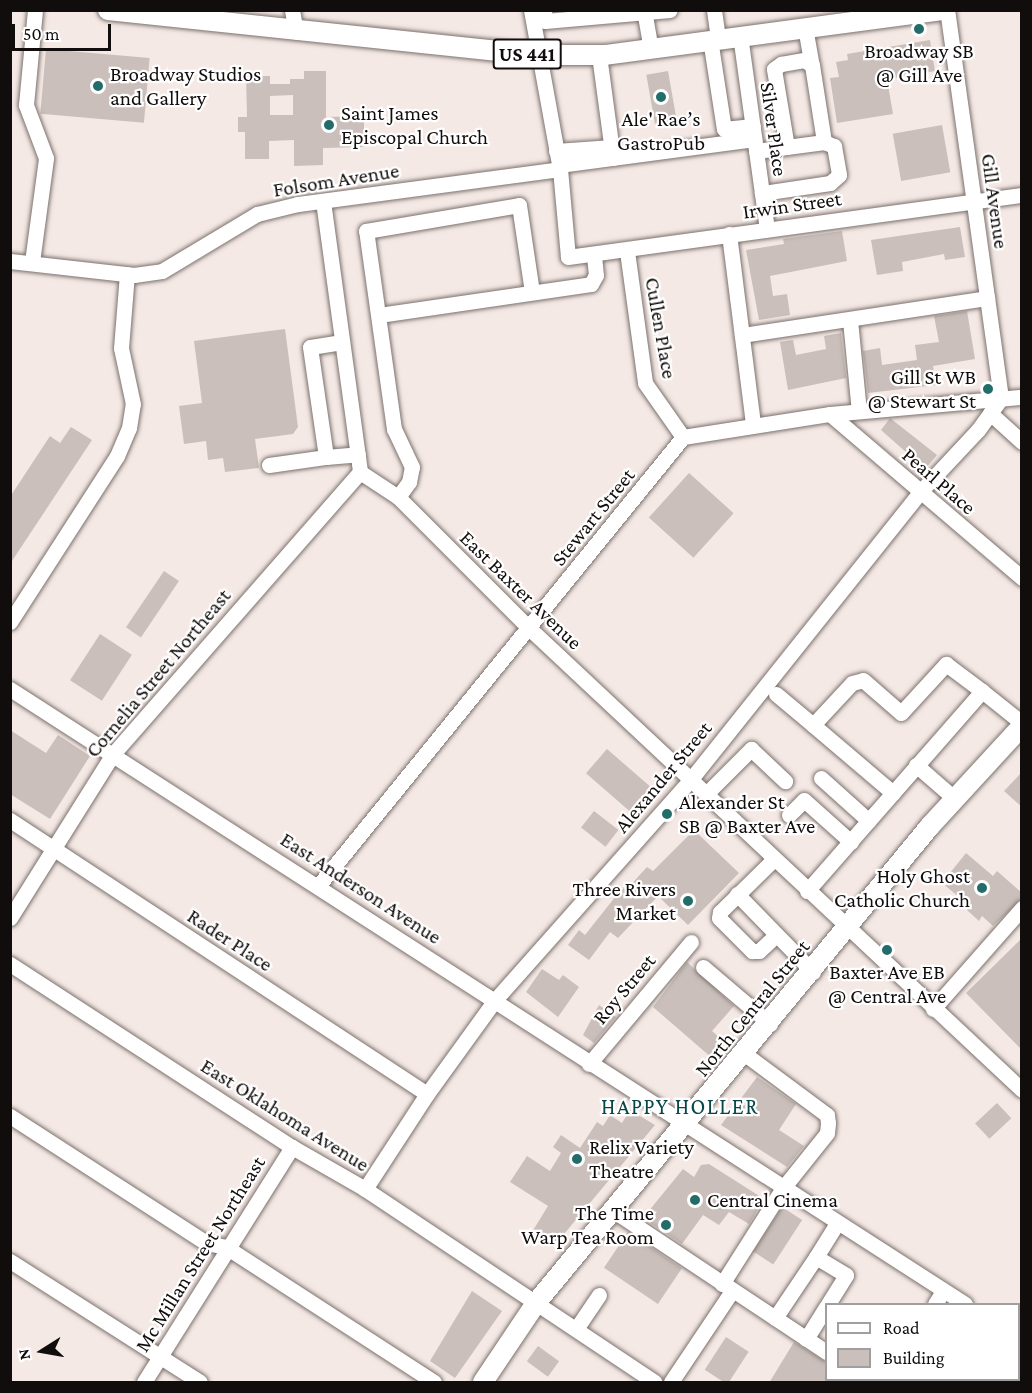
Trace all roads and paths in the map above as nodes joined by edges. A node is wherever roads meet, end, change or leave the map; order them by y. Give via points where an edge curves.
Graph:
1 (34, 10) edge
2 (108, 10) edge
3 (292, 10) edge
4 (531, 10) edge
5 (543, 10) edge
6 (670, 10) edge
7 (714, 10) edge
8 (945, 10) edge
9 (645, 12) edge
10 (895, 13) edge
11 (805, 27) junction
12 (296, 32) junction
13 (740, 35) junction
14 (714, 39) junction
15 (651, 48) junction
16 (539, 55) junction
17 (599, 55) junction
18 (812, 65) junction
19 (754, 139) junction
20 (824, 142) junction
21 (787, 147) junction
22 (612, 152) junction
23 (558, 162) junction
24 (762, 193) junction
25 (1022, 195) edge
26 (323, 201) junction
27 (974, 202) junction
28 (767, 229) junction
29 (729, 234) junction
30 (627, 252) junction
31 (594, 255) junction
32 (10, 261) edge
33 (32, 262) junction
34 (131, 274) junction
35 (532, 292) junction
36 (987, 298) junction
37 (379, 315) junction
38 (850, 320) junction
39 (742, 334) junction
40 (342, 342) junction
41 (1022, 397) edge
42 (1001, 398) junction
43 (859, 411) junction
44 (830, 414) junction
45 (990, 414) junction
46 (753, 425) junction
47 (683, 437) junction
48 (1022, 442) edge
49 (358, 454) junction
50 (326, 457) junction
51 (269, 465) dead end
52 (360, 472) junction
53 (919, 493) junction
54 (398, 497) junction
55 (1022, 578) edge
56 (10, 622) edge
57 (530, 629) junction
58 (10, 689) edge
59 (982, 691) junction
60 (777, 694) dead end
61 (813, 724) junction
62 (1020, 732) edge
63 (113, 754) junction
64 (916, 765) junction
65 (820, 778) dead end
66 (691, 779) junction
67 (785, 781) dead end
68 (893, 793) junction
69 (706, 794) junction
70 (955, 799) junction
71 (789, 815) dead end
72 (10, 820) edge
73 (869, 821) junction
74 (851, 842) junction
75 (52, 848) junction
76 (774, 859) junction
77 (318, 886) junction
78 (807, 891) junction
79 (737, 894) junction
80 (1022, 908) edge
81 (10, 918) edge
82 (848, 930) junction
83 (776, 935) junction
84 (690, 942) dead end
85 (10, 964) edge
86 (703, 967) dead end
87 (813, 972) junction
88 (495, 1000) junction
89 (933, 1009) junction
90 (770, 1024) junction
91 (745, 1054) junction
92 (589, 1064) junction
93 (1020, 1085) edge
94 (427, 1094) junction
95 (10, 1116) edge
96 (686, 1126) junction
97 (292, 1147) junction
98 (783, 1188) junction
99 (365, 1190) junction
100 (614, 1210) junction
101 (837, 1223) junction
102 (226, 1247) junction
103 (816, 1257) junction
104 (10, 1261) edge
105 (727, 1287) junction
106 (944, 1291) junction
107 (599, 1295) dead end
108 (536, 1303) junction
109 (829, 1303) edge
110 (936, 1303) edge
111 (962, 1303) edge
112 (825, 1309) edge
113 (775, 1318) junction
114 (576, 1329) junction
115 (807, 1339) junction
116 (825, 1351) edge
117 (161, 1358) junction
118 (144, 1383) edge
119 (200, 1383) edge
120 (434, 1383) edge
121 (483, 1383) edge
122 (654, 1383) edge
123 (671, 1383) edge

1 - 33 street via 26,105 46,158
2 - 12 main road, US 441
3 - 12 street
4 - 16 street
5 - 9 street via 545,21
6 - 9 street
7 - 14 street
8 - 10 main road, US 441
8 - 27 street, Gill Avenue
9 - 15 street
10 - 11 main road, US 441
11 - 13 main road, US 441
11 - 18 street
12 - 16 main road, US 441
13 - 14 main road, US 441
13 - 19 street, Silver Place
14 - 15 main road, US 441
14 - 19 street via 724,129
15 - 17 main road, US 441
16 - 17 main road, US 441
16 - 23 street
17 - 22 street
18 - 20 street
18 - 21 street via 804,60 774,69
19 - 21 street
19 - 22 street, Folsom Avenue
19 - 24 street, Silver Place
20 - 21 street
20 - 24 street via 834,146 839,175 831,183
22 - 23 street, Folsom Avenue
23 - 26 street, Folsom Avenue
23 - 31 street, Irwin Street via 568,257
24 - 28 street, Silver Place
25 - 27 street, Irwin Street
26 - 34 street, Folsom Avenue via 257,214 162,271
26 - 40 street
27 - 28 street, Irwin Street
27 - 36 street, Gill Avenue
28 - 29 street, Irwin Street
29 - 30 street, Irwin Street
29 - 39 street
30 - 31 street, Irwin Street
30 - 47 street, Cullen Place via 645,383
31 - 35 street via 596,275 591,284
32 - 33 street, Folsom Avenue
33 - 34 street, Folsom Avenue
34 - 56 street via 121,348 133,404 127,435
35 - 37 street
35 - 37 street via 519,205 366,231
36 - 38 street
36 - 42 street, Gill Avenue
37 - 54 street via 394,429 412,467 409,482
38 - 39 street
38 - 43 street
39 - 46 street
40 - 49 street
40 - 50 street via 310,346
41 - 42 street
42 - 43 street
42 - 45 street, Alexander Street
43 - 44 street
44 - 46 street
44 - 53 street, Pearl Place
45 - 48 street
45 - 53 street, Alexander Street
46 - 47 street
47 - 57 street, Stewart Street
49 - 50 street
49 - 52 street
50 - 51 street
52 - 54 street, East Baxter Avenue
52 - 63 street, Cornelia Street Northeast
53 - 55 street, Pearl Place
53 - 66 street, Alexander Street
54 - 57 street, East Baxter Avenue
57 - 66 street, East Baxter Avenue
57 - 77 street, Stewart Street
58 - 63 street, East Anderson Avenue
59 - 61 street via 946,664 901,713 863,680 852,683
59 - 62 street
59 - 64 street
60 - 61 street
61 - 68 street
62 - 70 main road, North Central Street
63 - 75 street, Cornelia Street Northeast
63 - 77 street, East Anderson Avenue
64 - 68 street
64 - 70 street
65 - 73 street
66 - 69 street, East Baxter Avenue
66 - 88 street, Alexander Street
67 - 69 street via 751,749
68 - 73 street
69 - 76 street, East Baxter Avenue
70 - 82 main road, North Central Street
71 - 74 street via 804,800
72 - 75 street, Rader Place
73 - 74 street
74 - 78 street
75 - 81 street, Cornelia Street Northeast
75 - 94 street, Rader Place
76 - 78 street, East Baxter Avenue
76 - 79 street
77 - 88 street, East Anderson Avenue
78 - 82 street, East Baxter Avenue
79 - 83 street
79 - 83 street via 720,912 721,924 752,951 759,951
80 - 89 street
82 - 87 main road, North Central Street
82 - 89 street, East Baxter Avenue
83 - 87 street
84 - 92 street, Roy Street
85 - 97 street, East Oklahoma Avenue
86 - 90 street
87 - 90 main road, North Central Street
88 - 92 street, East Anderson Avenue
88 - 94 street, Alexander Street
89 - 93 street, East Baxter Avenue
90 - 91 main road, North Central Street
91 - 96 main road, North Central Street
91 - 98 street via 827,1114 827,1133
92 - 96 street, East Anderson Avenue
94 - 99 street, Alexander Street
95 - 102 street via 206,1243
96 - 98 street, East Anderson Avenue
96 - 100 main road, North Central Street
97 - 99 street, East Oklahoma Avenue
97 - 102 street, Mc Millan Street Northeast
98 - 101 street, East Anderson Avenue
98 - 105 street
99 - 108 street, East Oklahoma Avenue
100 - 105 street
100 - 108 main road, North Central Street
101 - 103 street
101 - 106 street, East Anderson Avenue
102 - 117 street, Mc Millan Street Northeast
102 - 120 street
103 - 109 street via 846,1275
103 - 113 street
104 - 117 street
105 - 113 street
105 - 123 street
106 - 110 street
106 - 111 street, East Anderson Avenue
107 - 114 street
108 - 114 street, East Oklahoma Avenue
108 - 121 main road, North Central Street
112 - 115 street
113 - 115 street
114 - 122 street, East Oklahoma Avenue
115 - 116 street
117 - 118 street, Mc Millan Street Northeast
117 - 119 street

